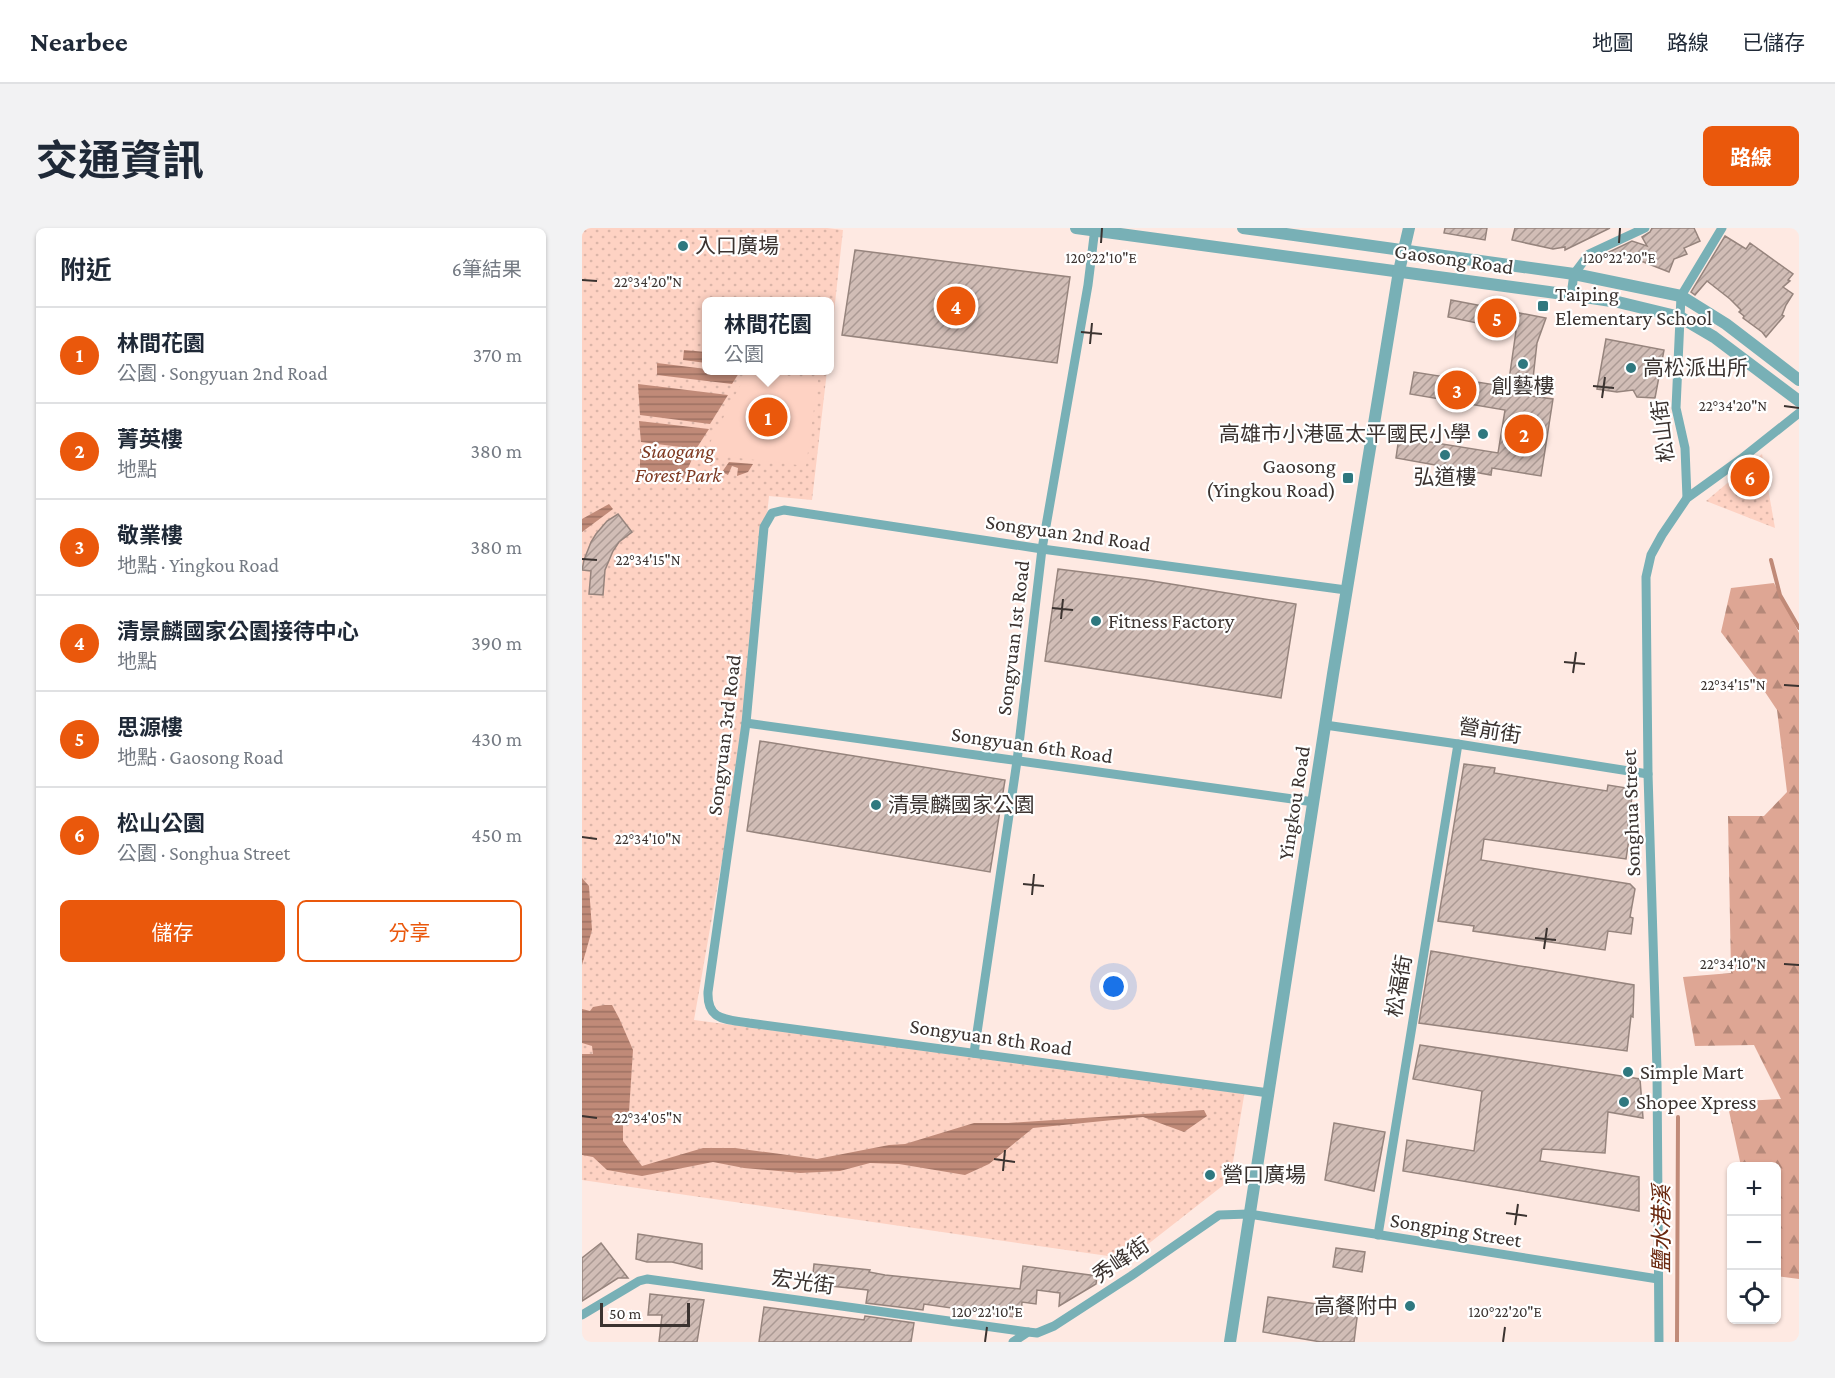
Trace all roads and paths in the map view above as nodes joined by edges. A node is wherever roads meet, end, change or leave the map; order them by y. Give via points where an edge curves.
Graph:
1 (1077, 228) edge
2 (1243, 228) edge
3 (1409, 228) edge
4 (1645, 228) edge
5 (1722, 228) edge
6 (1094, 229) edge
7 (1404, 249) junction
8 (1399, 271) junction
9 (1574, 274) junction
10 (1571, 295) junction
11 (1681, 296) junction
12 (1680, 317) junction
13 (1799, 380) edge
14 (1799, 401) edge
15 (1799, 413) edge
16 (1688, 498) junction
17 (784, 510) joint
18 (1041, 549) junction
19 (1346, 590) junction
20 (746, 723) junction
21 (1325, 726) junction
22 (1458, 744) junction
23 (1017, 761) junction
24 (1648, 774) junction
25 (1314, 802) junction
26 (710, 1011) joint
27 (974, 1053) junction
28 (1269, 1093) junction
29 (1249, 1214) junction
30 (1378, 1236) junction
31 (1658, 1280) junction
32 (582, 1314) edge
33 (1028, 1332) junction
34 (1013, 1342) edge
35 (1230, 1342) edge
36 (1659, 1342) edge

1 - 6 street, Gaosong Road
2 - 7 street, Gaosong Road
3 - 7 street, Yingkou Road
4 - 9 street via 1589,254
5 - 11 street, 松山街
6 - 8 street, Gaosong Road
6 - 18 street, Songyuan 1st Road via 1088,285
7 - 8 street, Yingkou Road
7 - 9 street, Gaosong Road
8 - 10 street, Gaosong Road
8 - 19 street, Yingkou Road
9 - 10 street
9 - 11 street, Gaosong Road
10 - 12 street, Gaosong Road
11 - 12 street, 松山街
11 - 13 street, Gaosong Road via 1726,324
12 - 14 street, Gaosong Road via 1714,337
12 - 16 street, 松山街 via 1676,408
15 - 16 street, Songhua Street
16 - 24 street, Songhua Street via 1651,555 1646,578
17 - 18 street, Songyuan 2nd Road
17 - 20 street, Songyuan 3rd Road via 772,513 765,527
18 - 19 street, Songyuan 2nd Road
18 - 23 street, Songyuan 1st Road
19 - 21 street, Yingkou Road
20 - 23 street, Songyuan 6th Road
20 - 26 street, Songyuan 3rd Road via 708,993
21 - 22 street, 營前街
21 - 25 street, Yingkou Road
22 - 24 street, 營前街
22 - 30 street, 松福街
23 - 25 street, Songyuan 6th Road
23 - 27 street, Songyuan 1st Road
24 - 31 street, Songhua Street via 1657,1070
25 - 28 street, Yingkou Road
26 - 27 street, Songyuan 8th Road via 737,1021
27 - 28 street, Songyuan 8th Road
28 - 29 street, Yingkou Road
29 - 30 street, Songping Street
29 - 33 street, 秀峰街 via 1219,1215 1054,1326
29 - 35 street, Yingkou Road
30 - 31 street, Songping Street
31 - 36 street, Songhua Street
32 - 33 street, 宏光街 via 647,1279
33 - 34 street, 秀峰街

